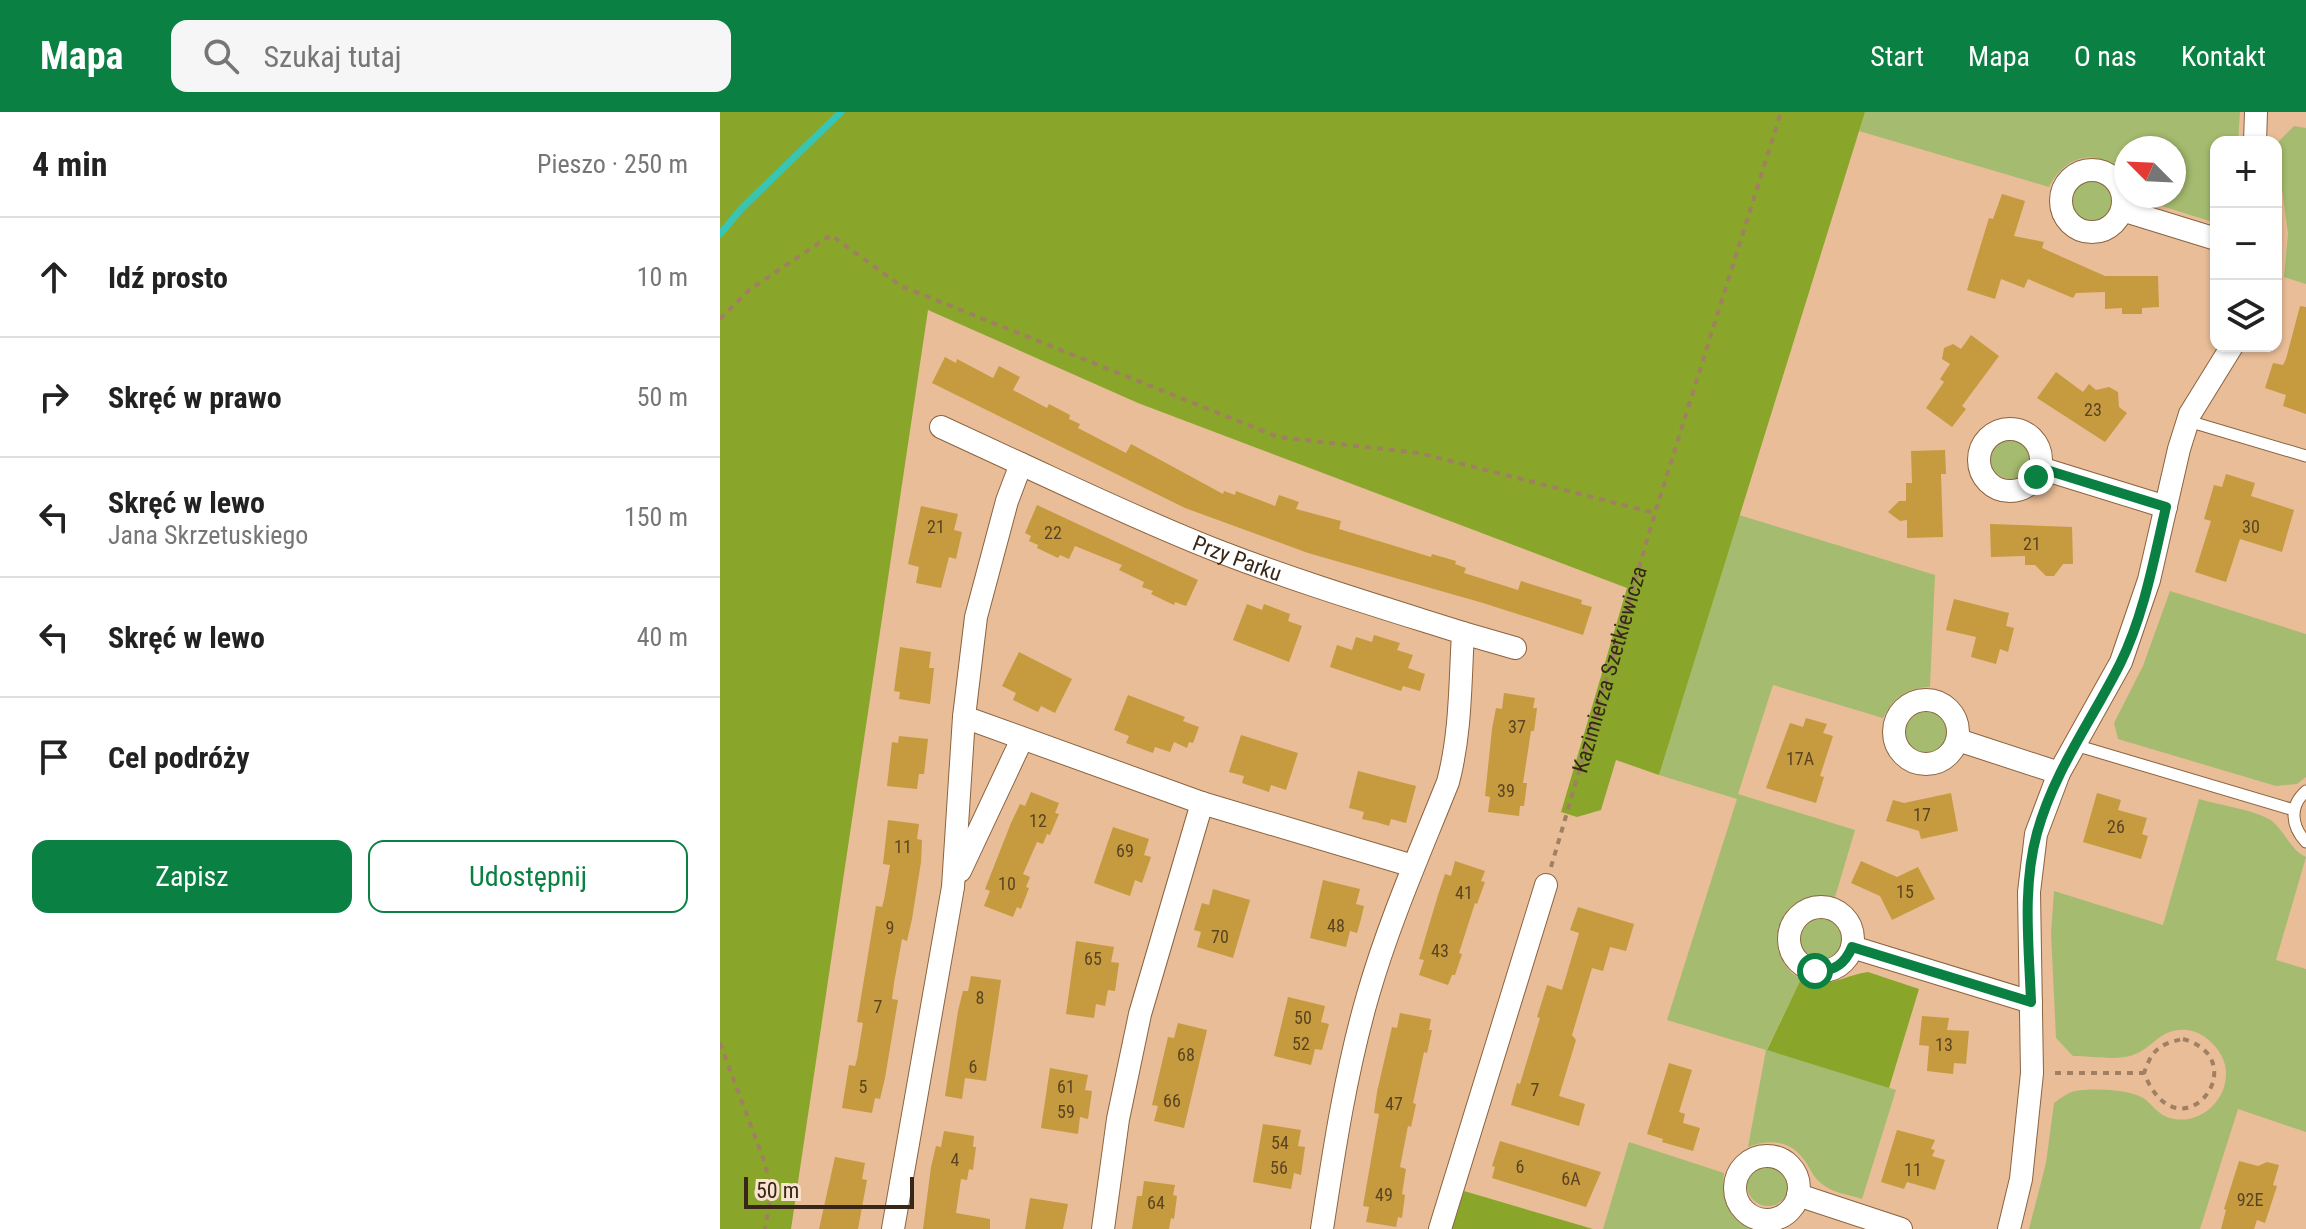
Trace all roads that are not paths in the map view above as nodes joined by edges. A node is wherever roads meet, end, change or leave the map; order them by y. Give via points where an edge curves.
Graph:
1 (2256, 112) edge
2 (2255, 136) edge
3 (2122, 210) dead end
4 (2210, 237) edge
5 (2228, 352) edge
6 (2188, 421) junction
7 (941, 427) dead end
8 (2306, 456) edge
9 (1021, 464) junction
10 (2040, 468) dead end
11 (2166, 507) junction
12 (1463, 633) junction
13 (1515, 648) dead end
14 (964, 717) junction
15 (1022, 739) junction
16 (1958, 740) dead end
17 (2075, 745) junction
18 (2059, 773) junction
19 (2306, 791) edge
20 (1202, 803) junction
21 (2294, 810) junction
22 (2306, 842) edge
23 (1413, 866) junction
24 (1546, 885) road end
25 (953, 887) junction
26 (1852, 947) dead end
27 (2031, 1002) junction
28 (1798, 1195) dead end
29 (893, 1229) edge
30 (1103, 1229) edge
31 (1322, 1229) edge
32 (1440, 1229) edge
33 (1901, 1229) edge
34 (2009, 1229) edge

1 - 2 street
3 - 4 street
5 - 6 street
6 - 8 lane
6 - 11 street
7 - 9 street, Przy Parku
9 - 12 street, Przy Parku via 1216,550
9 - 14 street via 976,617
10 - 11 street
11 - 17 street via 2138,618 2121,662
12 - 13 street, Przy Parku
12 - 23 street via 1453,764
14 - 15 street
14 - 25 street
15 - 20 street
15 - 25 street
16 - 18 street
17 - 18 street
17 - 21 lane
18 - 27 street via 2036,834 2029,892
19 - 21 lane
20 - 23 street
20 - 30 street via 1140,1014
21 - 22 lane via 2294,824
23 - 31 street via 1368,995 1340,1112
24 - 32 street
25 - 29 street
26 - 27 street
27 - 34 street via 2032,1073 2021,1179
28 - 33 street

